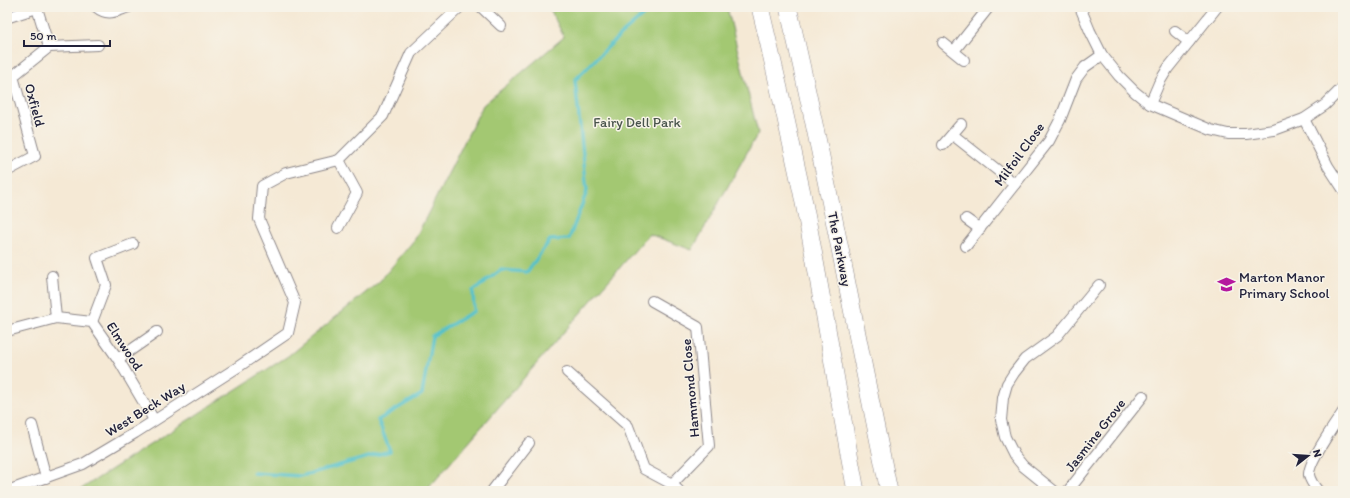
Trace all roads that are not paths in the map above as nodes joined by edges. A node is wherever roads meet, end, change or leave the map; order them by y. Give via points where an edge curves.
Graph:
1 (96, 7) edge
2 (129, 7) edge
3 (460, 7) edge
4 (481, 7) edge
5 (760, 7) edge
6 (788, 7) edge
7 (989, 7) edge
8 (1080, 7) edge
9 (1217, 7) edge
10 (38, 8) edge
11 (7, 16) edge
12 (501, 26) dead end
13 (1175, 31) dead end
14 (1189, 42) junction
15 (943, 43) dead end
16 (98, 45) dead end
17 (49, 47) junction
18 (954, 51) junction
19 (1102, 54) junction
20 (964, 60) dead end
21 (1343, 87) edge
22 (1150, 104) junction
23 (1304, 119) junction
24 (962, 124) dead end
25 (953, 135) junction
26 (943, 145) dead end
27 (339, 160) junction
28 (7, 171) edge
29 (1015, 184) junction
30 (1343, 189) edge
31 (966, 219) dead end
32 (338, 228) dead end
33 (980, 229) junction
34 (133, 244) dead end
35 (966, 246) dead end
36 (52, 276) dead end
37 (1099, 285) dead end
38 (652, 301) dead end
39 (56, 318) junction
40 (92, 322) junction
41 (7, 331) edge
42 (157, 332) dead end
43 (118, 359) junction
44 (567, 372) dead end
45 (1144, 396) dead end
46 (1343, 412) edge
47 (154, 420) junction
48 (32, 425) dead end
49 (529, 443) dead end
50 (46, 478) junction
51 (676, 487) edge
52 (1315, 488) edge
53 (7, 489) edge
54 (492, 491) edge
55 (856, 491) edge
56 (889, 491) edge
57 (1054, 491) edge
58 (1068, 491) edge

1 - 2 street via 102,12 110,13
3 - 27 street via 411,53 383,116
4 - 12 street
5 - 55 highway, The Parkway via 802,193
6 - 56 highway, The Parkway
7 - 18 street
8 - 19 street
9 - 14 street
10 - 11 street
10 - 17 street
13 - 14 street
14 - 22 street via 1168,68
15 - 18 street
16 - 17 street
17 - 28 street, Oxfield via 13,76 35,156
18 - 20 street
19 - 22 street via 1119,76
19 - 29 street, Milfoil Close via 1085,67 1076,79 1049,141
21 - 23 street via 1325,105
22 - 23 street via 1196,125 1228,134 1261,133
23 - 30 street
24 - 25 street
25 - 26 street
25 - 29 street
27 - 32 street via 358,193
27 - 47 street, West Beck Way via 286,173 262,186 259,219 295,303 288,333
29 - 33 street, Milfoil Close
31 - 33 street
33 - 35 street, Milfoil Close
34 - 40 street via 97,258 106,285
36 - 39 street
37 - 57 street via 1057,336 1025,359 1010,379 1003,398 1001,420 1005,437 1014,455 1023,466
38 - 51 street, Hammond Close via 698,328 709,446
39 - 40 street, Elmwood
39 - 41 street, Elmwood
40 - 43 street, Elmwood
42 - 43 street
43 - 47 street, Elmwood
44 - 51 street via 628,426 644,469
45 - 58 street, Jasmine Grove
46 - 52 street via 1311,464 1309,475
47 - 50 street, West Beck Way via 82,464
48 - 50 street
49 - 54 street
50 - 53 street, West Beck Way

